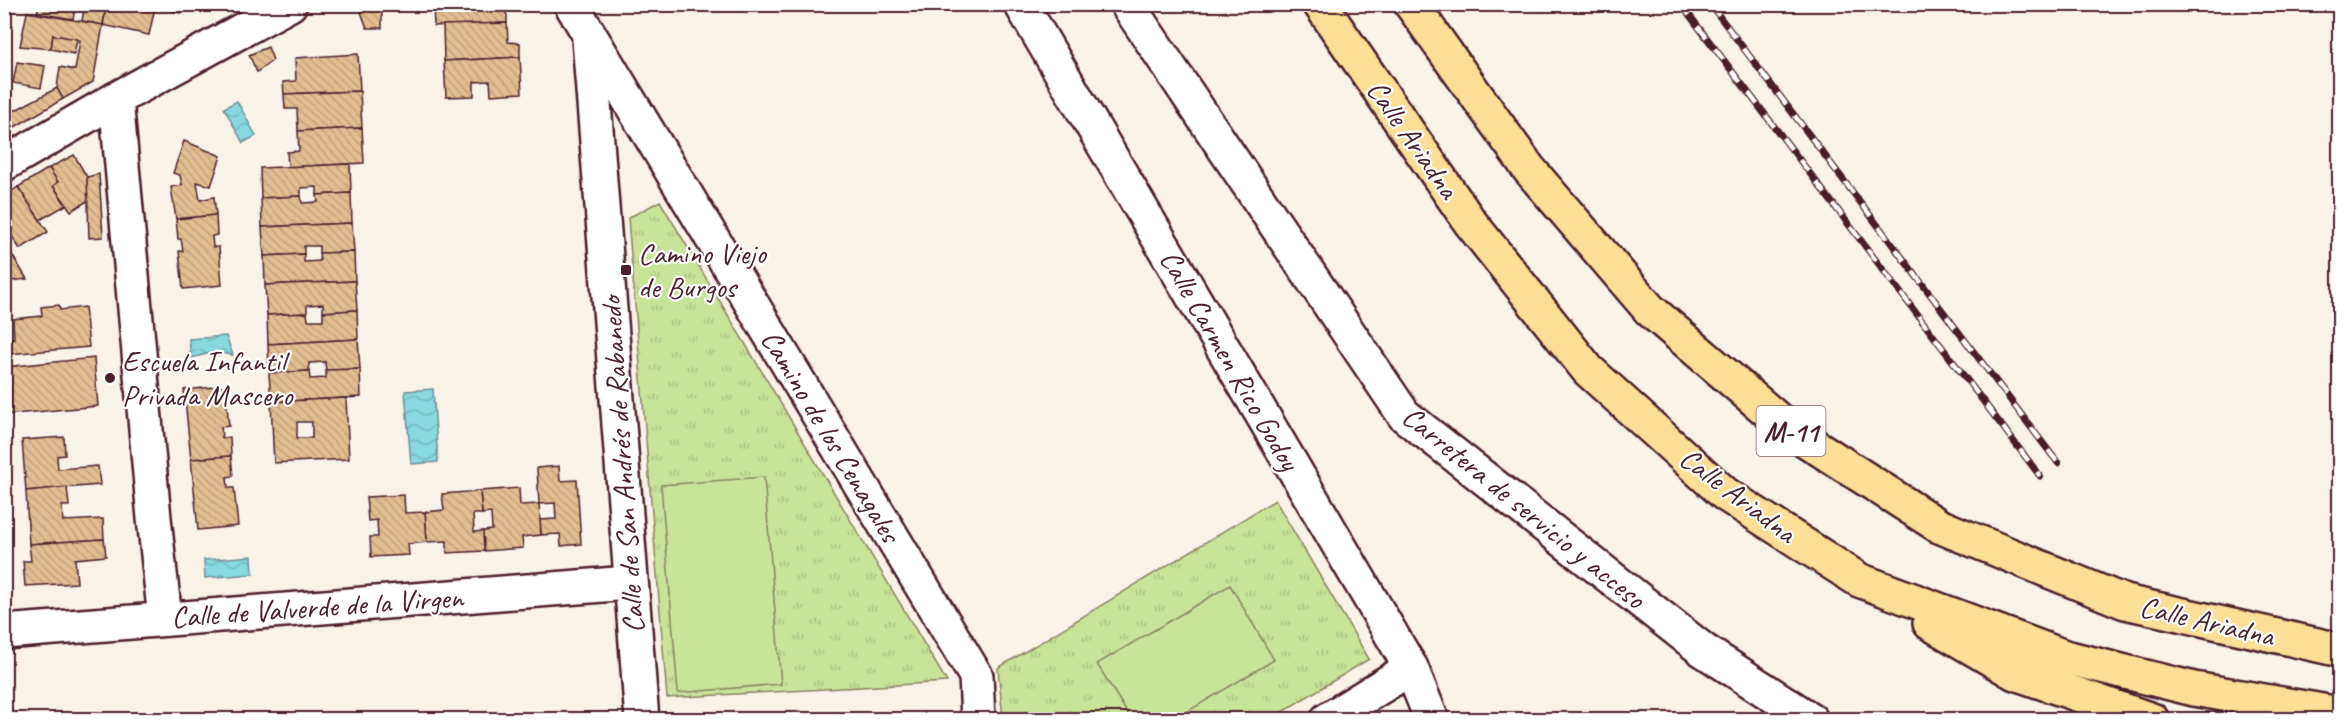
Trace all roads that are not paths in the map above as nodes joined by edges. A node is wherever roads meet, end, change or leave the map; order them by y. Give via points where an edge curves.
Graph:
1 (290, 4) edge
2 (1021, 4) edge
3 (1127, 4) edge
4 (1320, 4) edge
5 (1411, 4) edge
6 (579, 18) edge
7 (116, 99) junction
8 (4, 164) edge
9 (1859, 580) junction
10 (629, 583) junction
11 (165, 619) junction
12 (4, 632) edge
13 (2332, 647) edge
14 (1411, 668) junction
15 (2340, 714) edge
16 (642, 720) edge
17 (978, 720) edge
18 (1327, 720) edge
19 (1432, 720) edge
20 (1811, 720) edge
21 (2152, 720) edge

1 - 7 street
2 - 14 street, Calle Carmen Rico Godoy
3 - 20 street, Carretera de servicio y acceso via 1404,415 1703,650
4 - 9 highway, Calle Ariadna via 1470,222 1588,370 1725,494
5 - 13 highway, Calle Ariadna / M-11 via 1529,169 1650,310 1790,430 1939,526 2114,598
6 - 10 street, Calle de San Andrés de Rabanedo
6 - 17 street, Camino de los Cenagales via 976,676
7 - 8 street
7 - 11 street
9 - 15 highway, Calle Ariadna via 2065,657 2194,689
9 - 21 highway via 2015,674
10 - 11 street, Calle de Valverde de la Virgen
10 - 16 street, Calle de San Andrés de Rabanedo
11 - 12 street, Calle de Valverde de la Virgen
14 - 18 street
14 - 19 street, Calle Carmen Rico Godoy

